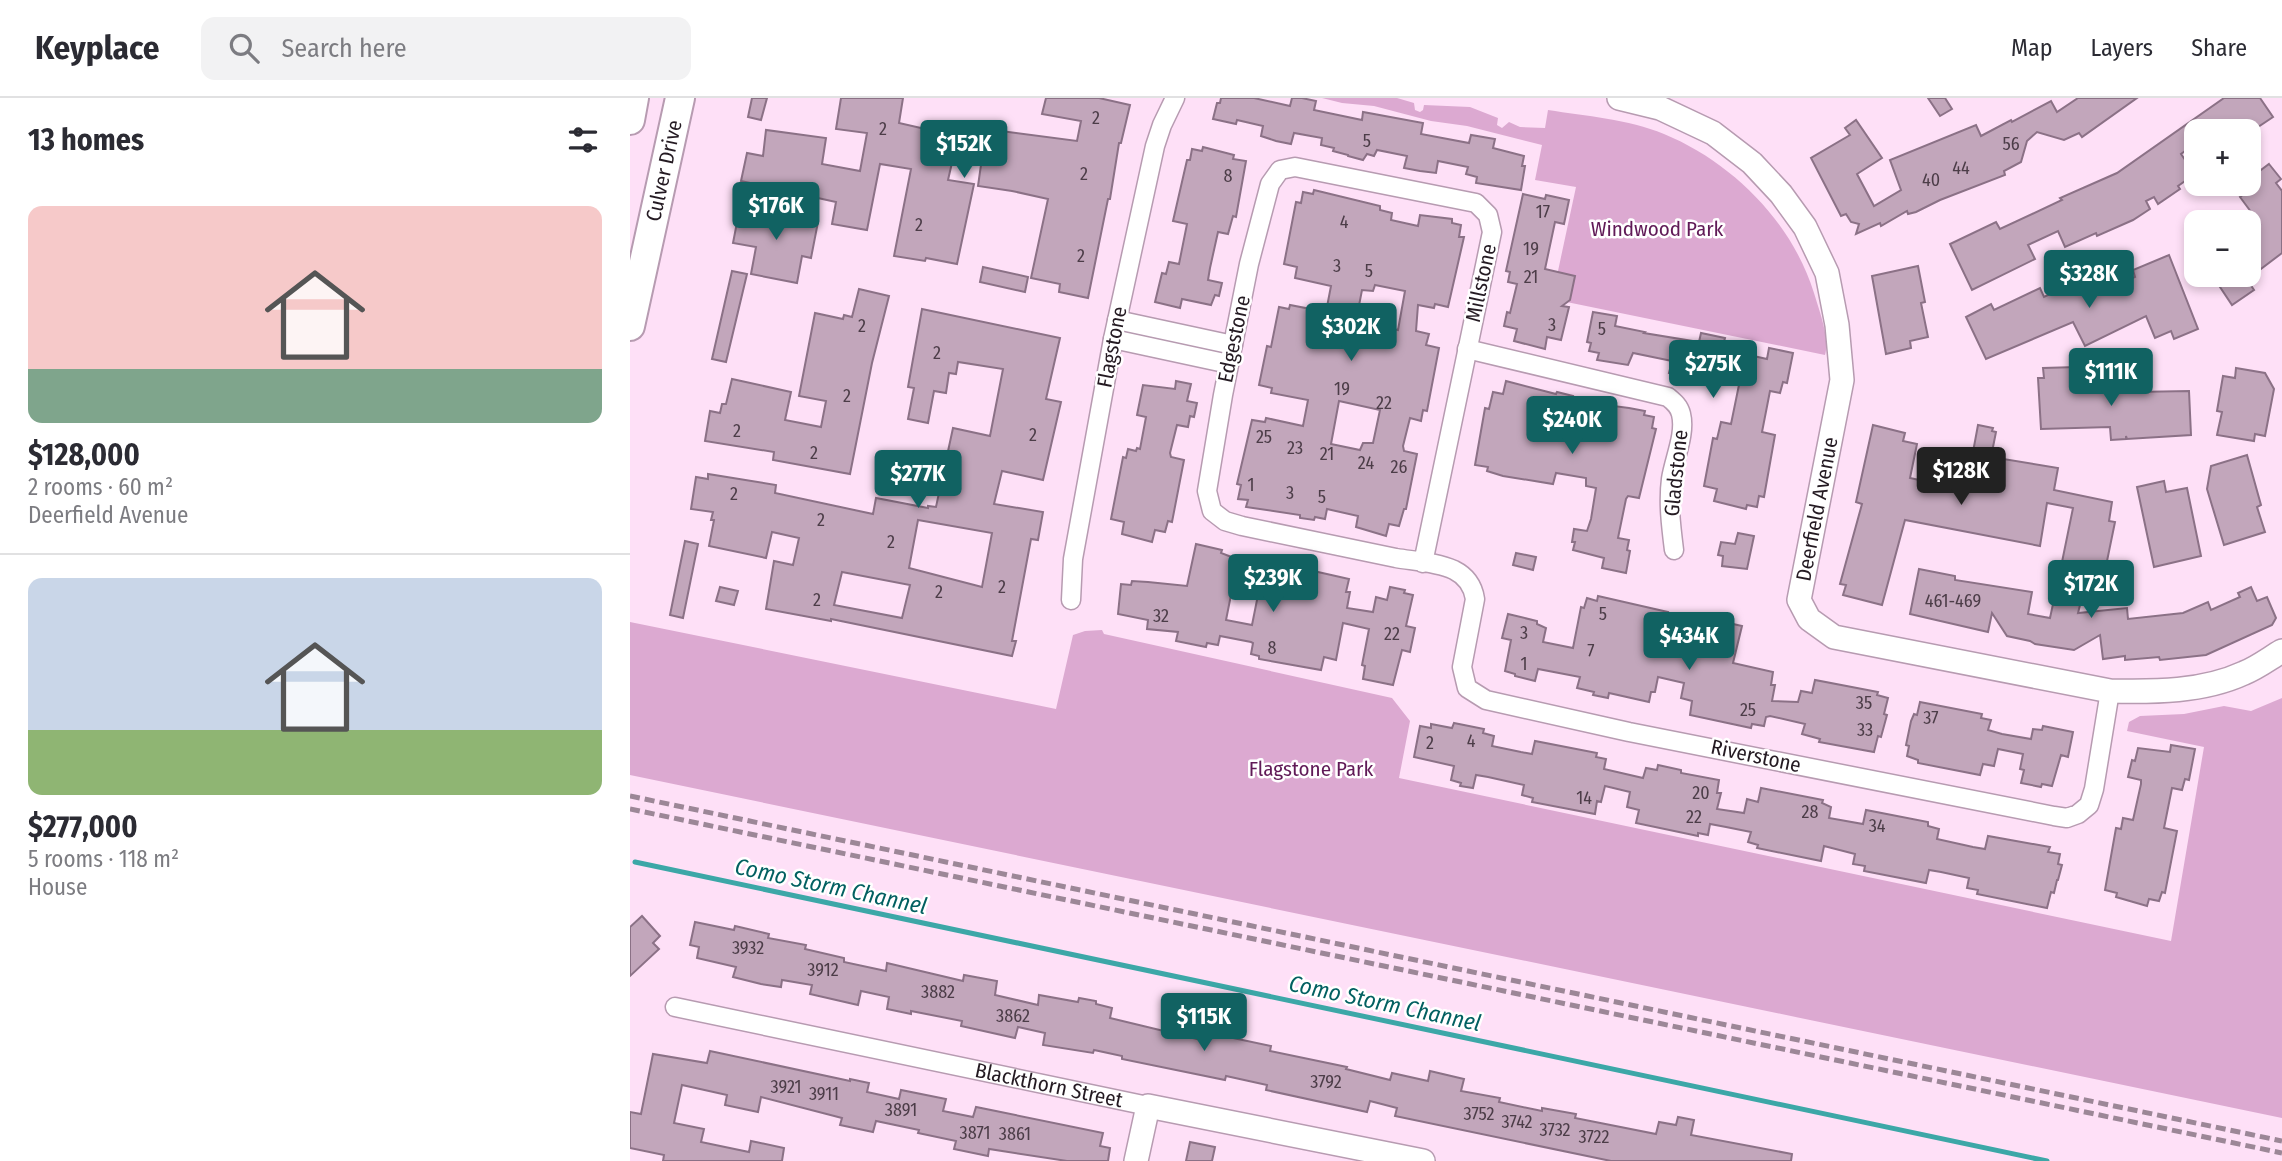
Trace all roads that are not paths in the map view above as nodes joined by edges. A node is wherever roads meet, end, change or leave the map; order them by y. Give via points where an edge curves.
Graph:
1 (634, 98) edge
2 (680, 98) edge
3 (1175, 98) edge
4 (1619, 98) edge
5 (630, 120) edge
6 (1280, 170) joint
7 (1117, 320) junction
8 (630, 326) edge
9 (1113, 339) junction
10 (1233, 345) junction
11 (1467, 349) junction
12 (1229, 364) junction
13 (1674, 550) dead end
14 (1423, 563) junction
15 (1071, 600) dead end
16 (2282, 651) edge
17 (2110, 691) junction
18 (675, 1007) dead end
19 (1148, 1107) junction
20 (1343, 1153) edge
21 (1136, 1161) edge
22 (1423, 1161) edge

1 - 5 main road, Culver Drive
2 - 8 main road, Culver Drive
3 - 7 street, Flagstone via 1155,146
4 - 17 street, Deerfield Avenue via 1660,108 1713,133 1752,163 1805,228 1827,274 1842,380 1799,600 1809,620 1834,636
6 - 10 street, Edgestone via 1270,184
6 - 11 street, Millstone via 1296,167 1476,203 1488,215 1492,232
7 - 9 street, Flagstone
7 - 10 street
9 - 12 street
9 - 15 street, Flagstone via 1073,559
10 - 12 street, Edgestone
11 - 13 street, Gladstone via 1668,397 1676,404 1682,425 1671,480
11 - 14 street, Millstone
12 - 14 street, Edgestone via 1207,491 1212,511 1242,526
14 - 17 street, Riverstone via 1452,569 1474,589 1462,667 1467,688 1486,700 1998,806 2067,818 2089,804
16 - 17 street, Deerfield Avenue via 2244,674 2203,685 2157,692
18 - 19 street, Blackthorn Street
19 - 20 street, Blackthorn Street
19 - 21 street
20 - 22 street, Blackthorn Street

